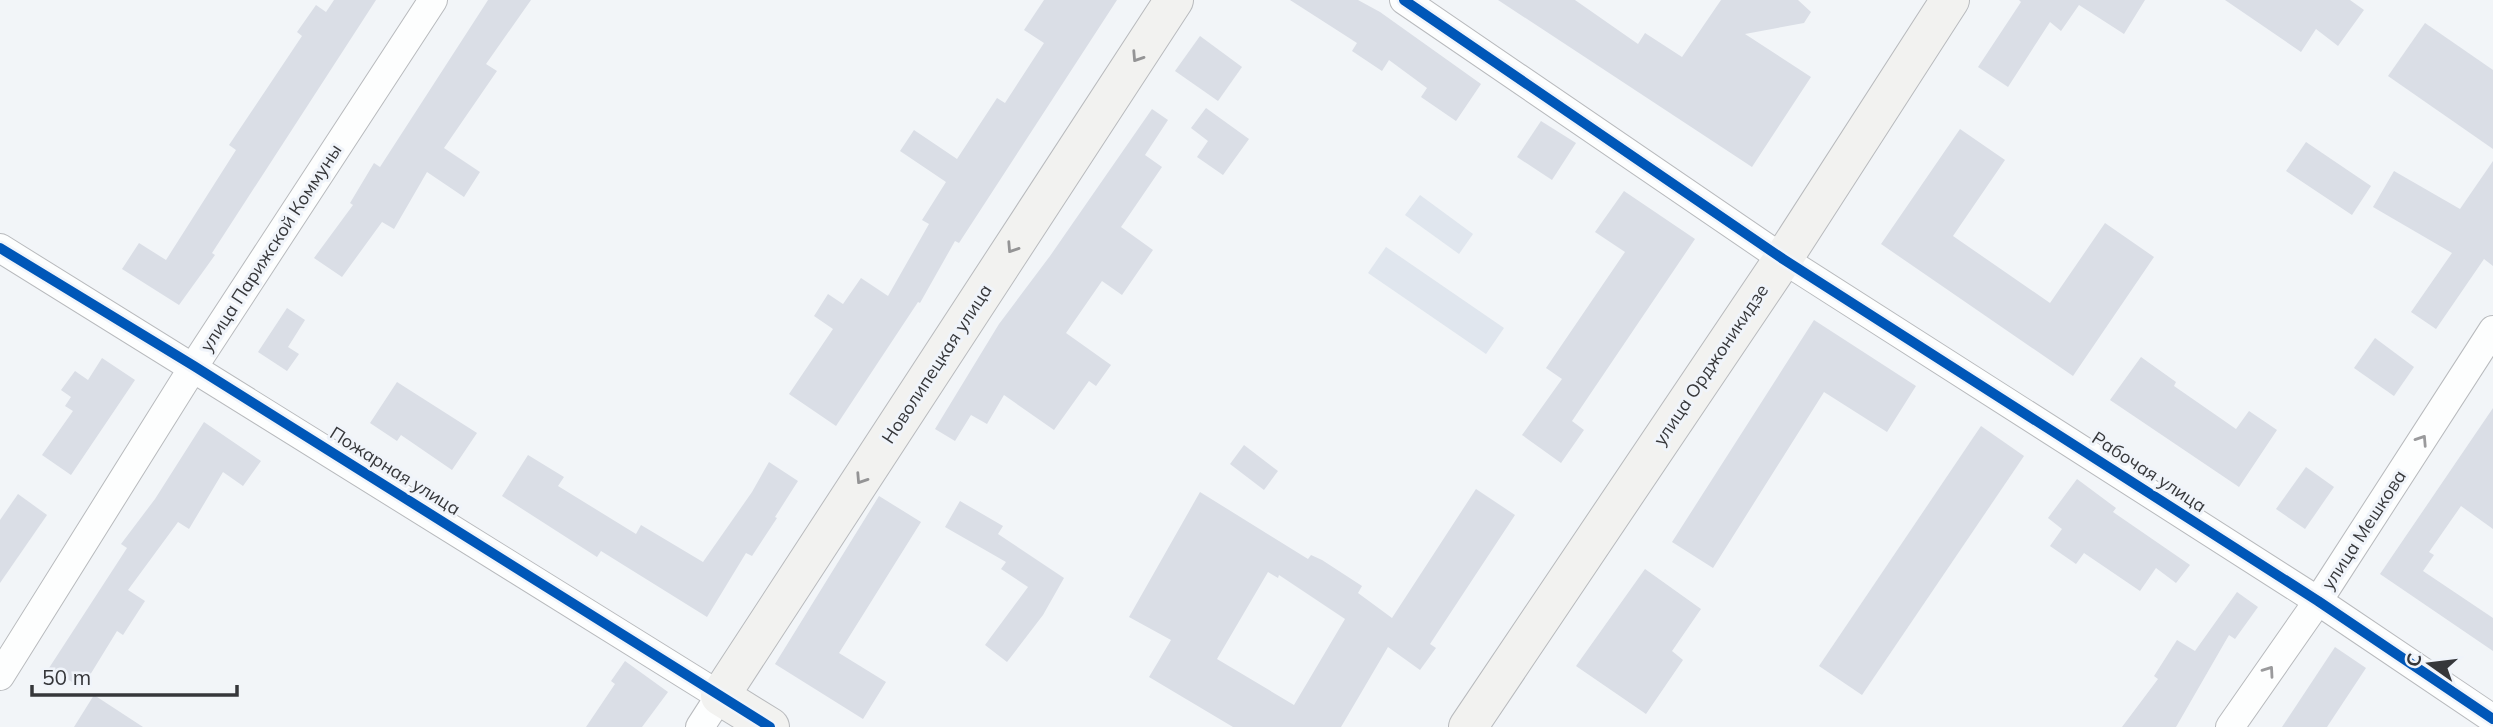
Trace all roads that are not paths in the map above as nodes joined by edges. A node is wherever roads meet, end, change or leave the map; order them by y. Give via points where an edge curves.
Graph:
1 (433, 0) edge
2 (1174, 0) edge
3 (1404, 0) edge
4 (1950, 0) edge
5 (0, 248) edge
6 (1783, 258) junction
7 (2493, 330) edge
8 (194, 366) junction
9 (2318, 601) junction
10 (0, 677) edge
11 (720, 696) junction
12 (2493, 719) edge
13 (700, 727) edge
14 (770, 727) edge
15 (1468, 727) edge
16 (2230, 727) edge

1 - 8 street, улица Парижской Коммуны
2 -> 11 street, Новолипецкая улица
3 - 6 street, Рабочая улица
4 - 6 street, улица Орджоникидзе
5 - 8 street, Пожарная улица
6 - 9 street, Рабочая улица
6 - 15 street, улица Орджоникидзе
9 -> 7 street, улица Мешкова
8 - 10 street, улица Парижской Коммуны
8 - 11 street, Пожарная улица
9 - 12 street, Рабочая улица
16 -> 9 street, улица Мешкова
11 - 13 street, Новолипецкая улица
11 - 14 street, Пожарная улица

